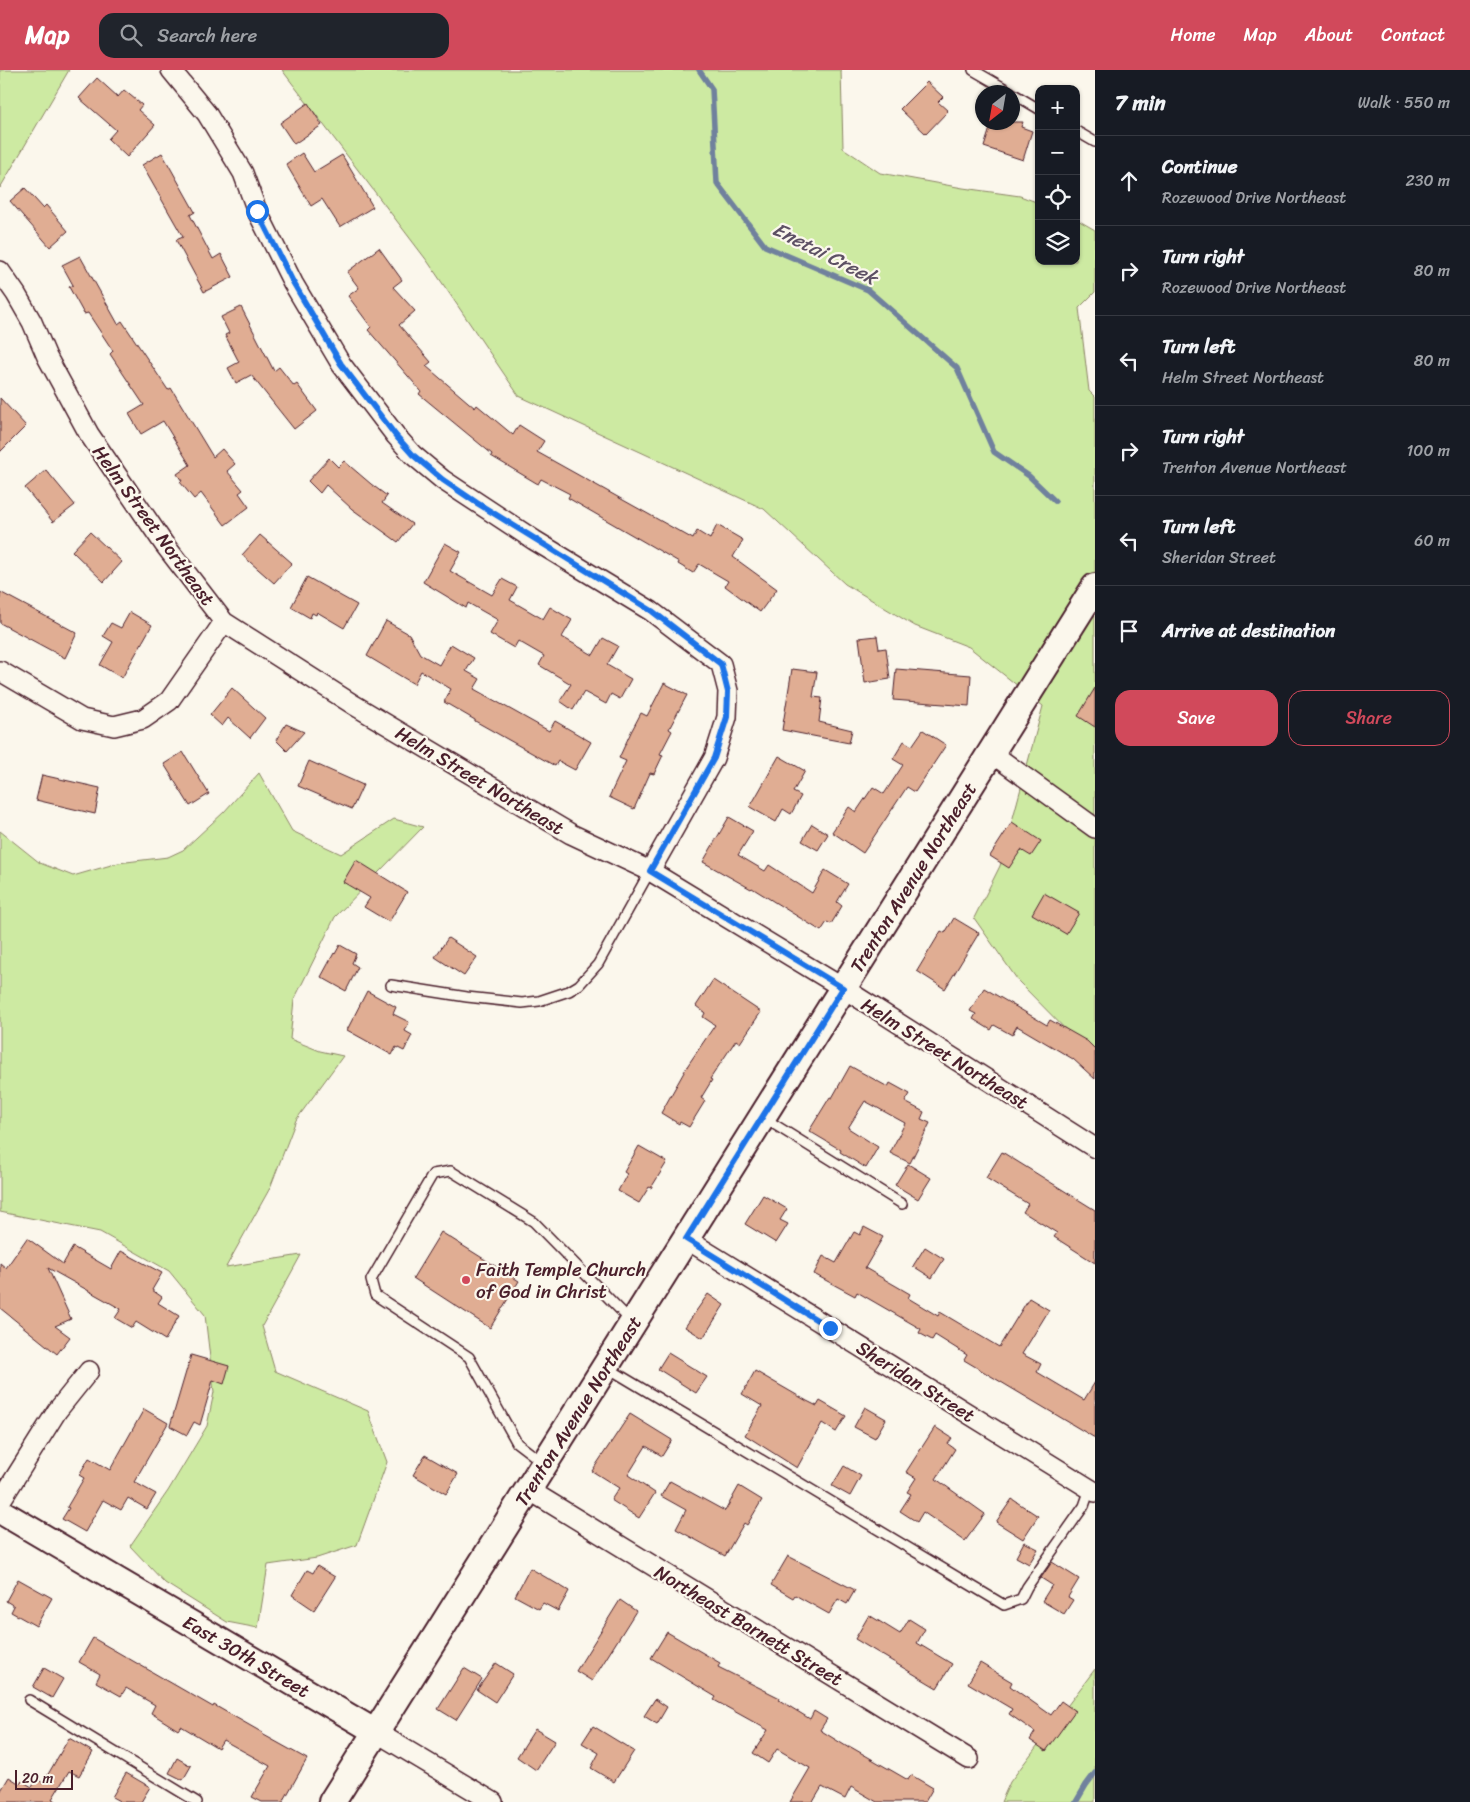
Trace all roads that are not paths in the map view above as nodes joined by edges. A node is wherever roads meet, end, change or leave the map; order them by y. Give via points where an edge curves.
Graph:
1 (171, 70) edge
2 (973, 70) edge
3 (998, 85) edge
4 (1020, 98) edge
5 (1035, 107) edge
6 (1080, 133) edge
7 (1095, 142) edge
8 (0, 271) edge
9 (1095, 587) edge
10 (224, 622) junction
11 (0, 671) edge
12 (990, 752) junction
13 (1095, 828) edge
14 (650, 871) junction
15 (391, 985) dead end
16 (843, 988) junction
17 (762, 1117) junction
18 (1095, 1148) edge
19 (902, 1204) dead end
20 (686, 1239) junction
21 (633, 1323) junction
22 (605, 1367) junction
23 (89, 1371) dead end
24 (545, 1464) junction
25 (529, 1490) junction
26 (1092, 1490) edge
27 (0, 1502) edge
28 (0, 1511) edge
29 (28, 1700) dead end
30 (376, 1732) junction
31 (969, 1759) dead end
32 (197, 1802) edge
33 (332, 1802) edge
34 (493, 1802) edge

1 - 14 street via 208,114 243,173 257,211 293,282 341,364 413,455 443,480 534,540 652,611 721,664 728,692 727,717 714,758
2 - 3 lane
4 - 5 lane
6 - 7 lane
8 - 10 street, Helm Street Northeast via 28,315 89,434 164,544
9 - 12 main road, Trenton Avenue Northeast
10 - 11 street via 169,701 143,718 114,726 82,719
10 - 14 street, Helm Street Northeast via 354,705 571,834
12 - 13 street
12 - 16 main road, Trenton Avenue Northeast
14 - 15 lane via 598,964 569,991 522,1003
14 - 16 street, Helm Street Northeast
16 - 17 main road, Trenton Avenue Northeast
16 - 18 street, Helm Street Northeast
17 - 19 lane
17 - 20 main road, Trenton Avenue Northeast
20 - 21 main road, Trenton Avenue Northeast
20 - 26 street, Sheridan Street
21 - 22 main road, Trenton Avenue Northeast
21 - 24 lane via 534,1222 451,1171 433,1174 371,1280 375,1295 469,1358 517,1442
22 - 24 main road, Trenton Avenue Northeast
22 - 26 lane via 1004,1605 1021,1599
23 - 27 street via 57,1411
24 - 25 main road, Trenton Avenue Northeast
25 - 30 main road, Trenton Avenue Northeast
25 - 31 street, Northeast Barnett Street
28 - 30 street, East 30th Street
29 - 32 lane
30 - 33 main road, Trenton Avenue Northeast
30 - 34 street, East 30th Street

